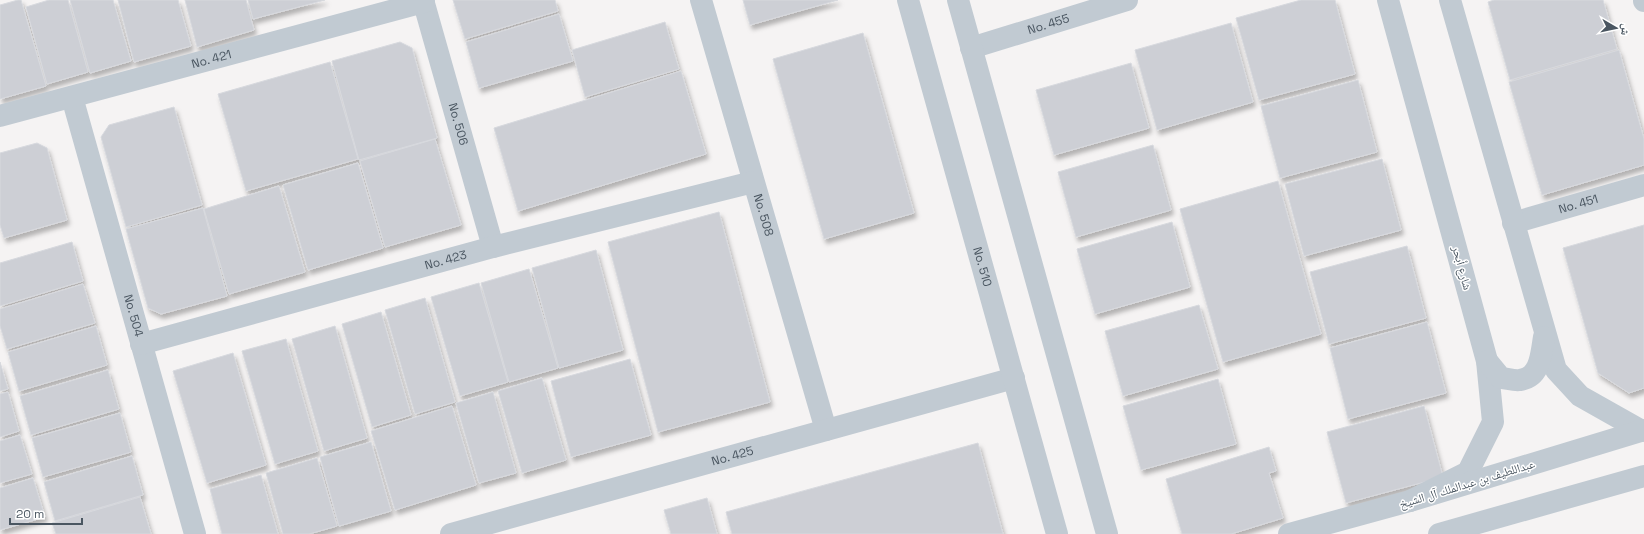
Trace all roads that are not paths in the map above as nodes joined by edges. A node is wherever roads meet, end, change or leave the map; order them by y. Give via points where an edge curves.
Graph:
1 (701, 0) edge
2 (908, 0) edge
3 (958, 0) edge
4 (1126, 0) edge
5 (1388, 0) edge
6 (1450, 0) edge
7 (423, 1) edge
8 (971, 48) junction
9 (72, 97) junction
10 (0, 116) edge
11 (753, 182) junction
12 (1644, 185) edge
13 (1514, 223) junction
14 (493, 247) junction
15 (1545, 332) junction
16 (141, 344) junction
17 (1487, 361) junction
18 (1014, 378) junction
19 (826, 430) junction
20 (1643, 431) edge
21 (1644, 476) edge
22 (1410, 501) junction
23 (195, 534) edge
24 (451, 534) edge
25 (1057, 534) edge
26 (1107, 534) edge
27 (1289, 534) edge
28 (1439, 534) edge

1 - 11 street, No. 508
2 - 18 street, No. 510
3 - 8 street
4 - 8 street, No. 455
5 - 17 street, شارع أبحر
6 - 13 street
7 - 9 street, No. 421
7 - 14 street, No. 506
8 - 26 street
9 - 10 street, No. 421
9 - 16 street, No. 504
11 - 14 street, No. 423
11 - 19 street, No. 508
12 - 13 street, No. 451
13 - 15 street
14 - 16 street, No. 423
15 - 17 street via 1540,363 1534,374 1520,380 1501,378
15 - 20 street via 1556,370 1580,396
16 - 23 street, No. 504
17 - 22 street, شارع أبحر via 1493,422 1468,472
18 - 19 street, No. 425
18 - 25 street, No. 510
19 - 24 street, No. 425
20 - 22 street, عبداللطيف بن عبدالملك آل الشيخ
21 - 28 street
22 - 27 street, عبداللطيف بن عبدالملك آل الشيخ

